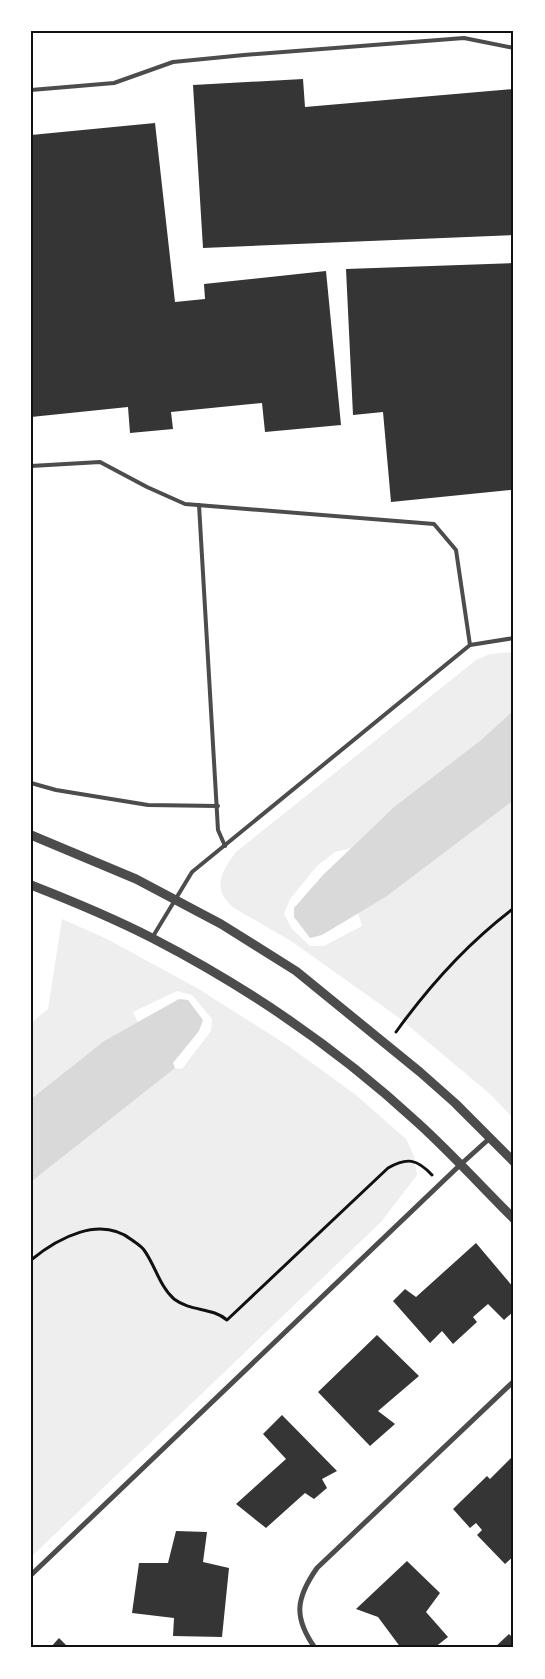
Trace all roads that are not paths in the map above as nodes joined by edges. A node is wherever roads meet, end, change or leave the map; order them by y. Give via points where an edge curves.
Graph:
1 (514, 48) edge
2 (31, 90) edge
3 (31, 466) edge
4 (199, 505) junction
5 (514, 638) edge
6 (470, 645) junction
7 (31, 783) edge
8 (218, 806) junction
9 (31, 835) edge
10 (225, 846) junction
11 (31, 885) edge
12 (176, 900) junction
13 (152, 938) junction
14 (491, 1138) junction
15 (514, 1162) edge
16 (460, 1164) junction
17 (514, 1219) edge
18 (514, 1382) edge
19 (31, 1576) edge
20 (315, 1648) edge

1 - 2 lane via 455,38 174,62 114,83
3 - 4 lane via 100,462 154,491 185,504
4 - 6 lane via 434,524 456,550
4 - 8 lane
5 - 6 lane
6 - 10 lane
7 - 8 lane via 148,805
8 - 10 lane via 218,830
9 - 12 street via 136,878
10 - 12 lane via 192,872
11 - 13 street
12 - 13 lane
12 - 14 street via 296,971 387,1044
13 - 16 street via 226,980 326,1047 412,1117
14 - 15 street
14 - 16 street
16 - 17 street
16 - 19 street
18 - 20 street via 317,1568 302,1596 299,1618

